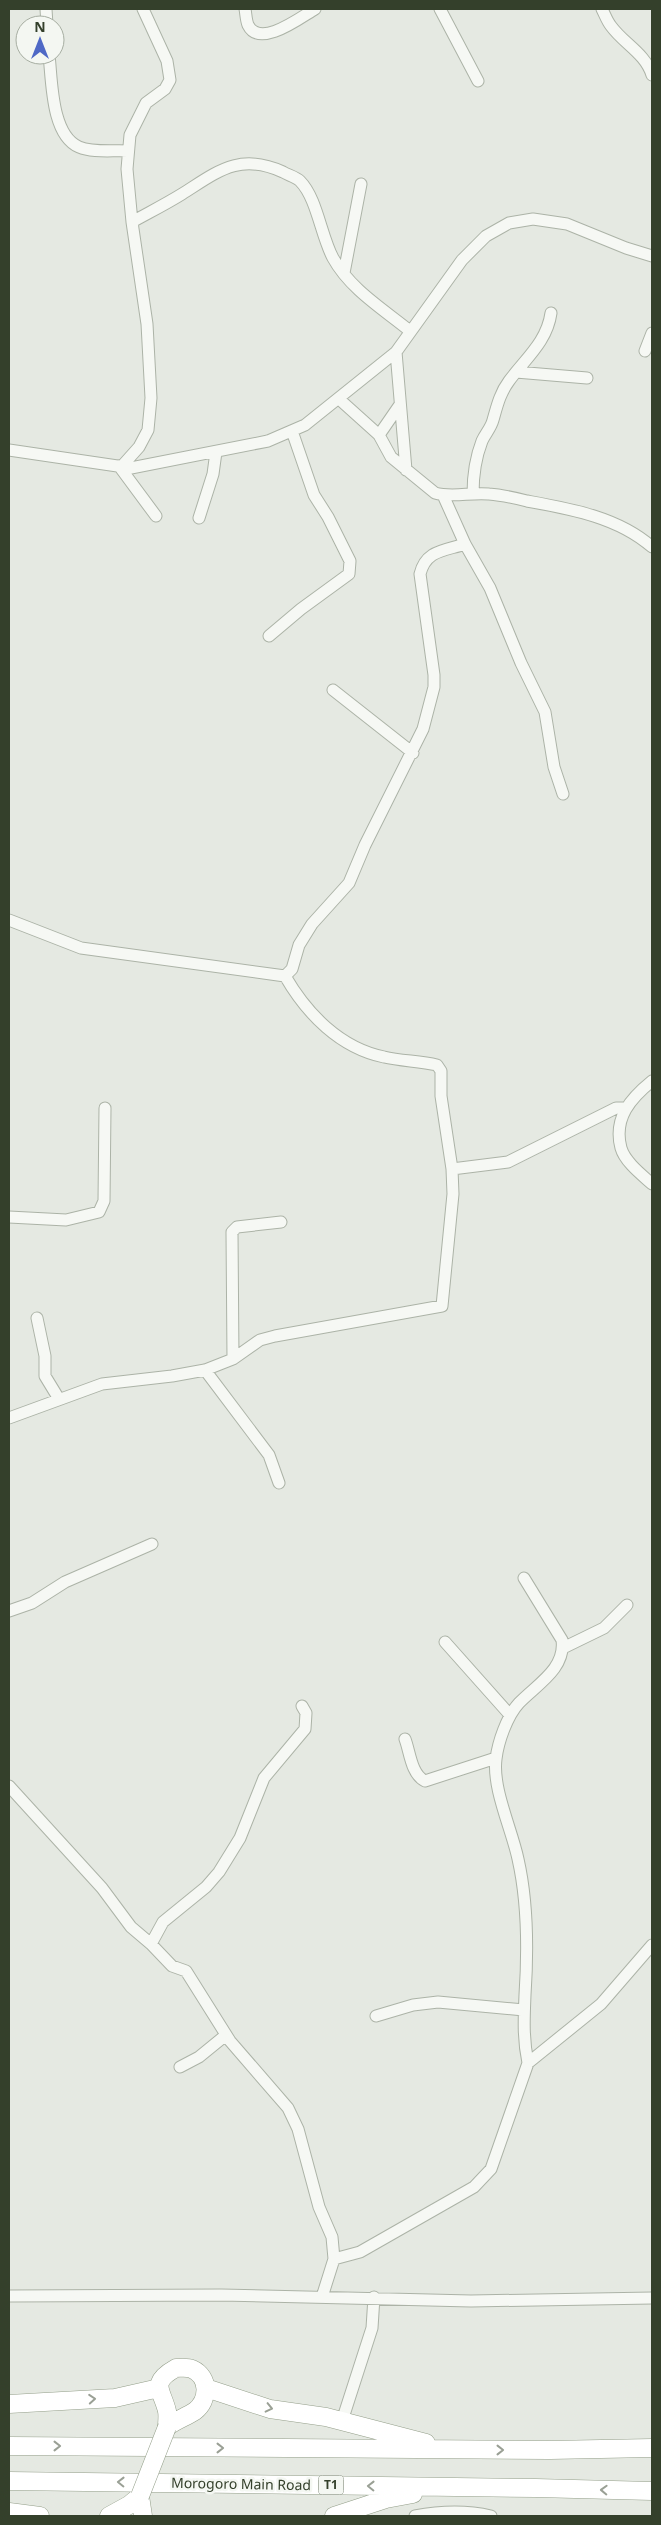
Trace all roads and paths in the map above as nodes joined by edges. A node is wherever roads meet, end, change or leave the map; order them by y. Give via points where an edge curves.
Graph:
1 (143, 9) edge
2 (245, 9) edge
3 (315, 9) edge
4 (440, 9) edge
5 (602, 9) edge
6 (49, 65) edge
7 (652, 74) edge
8 (478, 81) dead end
9 (128, 151) junction
10 (361, 184) dead end
11 (132, 222) junction
12 (652, 256) edge
13 (344, 273) junction
14 (551, 313) dead end
15 (410, 331) junction
16 (652, 333) edge
17 (645, 351) dead end
18 (396, 352) junction
19 (516, 372) junction
20 (587, 378) dead end
21 (339, 399) junction
22 (399, 406) junction
23 (292, 431) junction
24 (379, 435) junction
25 (9, 450) edge
26 (216, 452) junction
27 (120, 466) junction
28 (406, 470) junction
29 (473, 494) junction
30 (443, 495) junction
31 (156, 516) dead end
32 (199, 518) dead end
33 (465, 544) junction
34 (652, 547) edge
35 (269, 636) dead end
36 (333, 690) dead end
37 (413, 753) junction
38 (563, 794) dead end
39 (9, 920) edge
40 (285, 976) junction
41 (652, 1081) edge
42 (106, 1108) dead end
43 (626, 1108) junction
44 (452, 1169) junction
45 (652, 1184) edge
46 (9, 1217) edge
47 (281, 1222) dead end
48 (37, 1318) dead end
49 (233, 1359) junction
50 (205, 1370) junction
51 (59, 1399) junction
52 (9, 1418) edge
53 (279, 1483) dead end
54 (152, 1544) dead end
55 (524, 1578) dead end
56 (626, 1605) dead end
57 (9, 1611) edge
58 (445, 1642) dead end
59 (563, 1648) junction
60 (302, 1706) dead end
61 (510, 1715) junction
62 (405, 1739) dead end
63 (496, 1758) junction
64 (9, 1786) edge
65 (151, 1944) junction
66 (652, 1946) edge
67 (524, 2010) junction
68 (376, 2016) dead end
69 (226, 2035) junction
70 (528, 2063) junction
71 (180, 2067) dead end
72 (334, 2259) junction
73 (9, 2296) edge
74 (322, 2297) junction
75 (374, 2298) junction
76 (652, 2298) edge
77 (159, 2388) junction
78 (206, 2388) junction
79 (9, 2404) edge
80 (342, 2421) junction
81 (167, 2427) junction
82 (9, 2446) edge
83 (652, 2448) edge
84 (452, 2450) junction
85 (9, 2481) edge
86 (455, 2487) junction
87 (652, 2491) edge
88 (140, 2496) junction
89 (9, 2512) edge
90 (40, 2516) edge
91 (108, 2516) edge
92 (143, 2516) edge
93 (334, 2516) edge
94 (415, 2516) edge
95 (491, 2516) edge

1 - 9 street via 167,61 170,80 165,89 146,103 130,135
2 - 3 street via 248,25 254,32 264,34 277,31
4 - 8 street
5 - 7 street via 611,26 638,52
6 - 9 street via 54,104 67,139 89,150
9 - 11 street
10 - 13 street
11 - 13 street via 215,172 248,162 299,180 310,197 333,258
11 - 27 street via 148,332 151,398 148,430 138,448
12 - 15 street via 567,224 533,219 509,223 486,236 462,260
13 - 15 street
14 - 19 street via 549,328 542,340
15 - 18 street
16 - 17 street
18 - 21 street
18 - 22 street
19 - 20 street
19 - 29 street via 501,395 483,440 473,469
21 - 23 street
21 - 24 street
22 - 24 street
22 - 28 street
23 - 26 street via 268,441
23 - 35 street via 314,495 350,561 350,568 349,574
24 - 28 street via 391,457
25 - 27 street
26 - 27 street via 131,468
26 - 32 street via 214,474
27 - 31 street
28 - 30 street via 428,488
29 - 30 street
29 - 34 street via 568,508 616,524
30 - 33 street
33 - 37 street via 430,555 420,574 432,648 434,687
33 - 38 street via 490,588 545,712 554,767
36 - 37 street
37 - 40 street via 349,883 312,924 299,945 292,969
39 - 40 street via 81,948
40 - 44 street via 313,1017 350,1044 382,1057 437,1065 441,1071 441,1096
41 - 43 street via 632,1097
42 - 46 street via 104,1201 99,1212 66,1220
43 - 44 street via 616,1108 508,1162
43 - 45 street via 620,1130 621,1150
44 - 49 street via 442,1306 275,1336 260,1340
47 - 49 street via 237,1227 232,1232
48 - 51 street via 45,1356 45,1376
49 - 50 street
50 - 51 street via 108,1383
50 - 53 street via 269,1454
51 - 52 street
54 - 57 street via 65,1582 32,1602
55 - 59 street via 562,1640
56 - 59 street via 604,1628
58 - 61 street
59 - 61 street via 550,1674
60 - 65 street via 306,1713 305,1729 264,1778 240,1838 220,1872 163,1922
61 - 63 street
62 - 63 street via 414,1769 425,1781
63 - 67 street via 499,1786 523,1881 526,1916
64 - 65 street via 102,1888 131,1927
65 - 69 street via 172,1966 186,1971
66 - 70 street via 601,2004
67 - 68 street via 438,2002 413,2005
67 - 70 street
69 - 71 street via 199,2057
69 - 72 street via 288,2108 298,2129 319,2207 332,2237
70 - 72 street via 491,2170 483,2180 360,2252
72 - 74 street
73 - 74 street
74 - 75 street
75 - 76 street via 471,2301
75 - 80 street via 372,2328
77 - 78 highway via 167,2373 176,2368 190,2368 199,2374
79 -> 77 highway via 115,2398
77 - 81 highway via 167,2411
78 -> 80 highway via 270,2409
78 - 81 highway via 204,2400 194,2411
80 - 84 highway
81 - 88 highway, bridge
82 -> 84 highway
84 -> 83 highway
86 -> 85 highway, Morogoro Main Road / T1
87 -> 86 highway, Morogoro Main Road / T1
86 - 93 highway via 386,2499
88 - 91 highway
88 - 92 highway
89 - 90 highway
94 - 95 street via 438,2511

